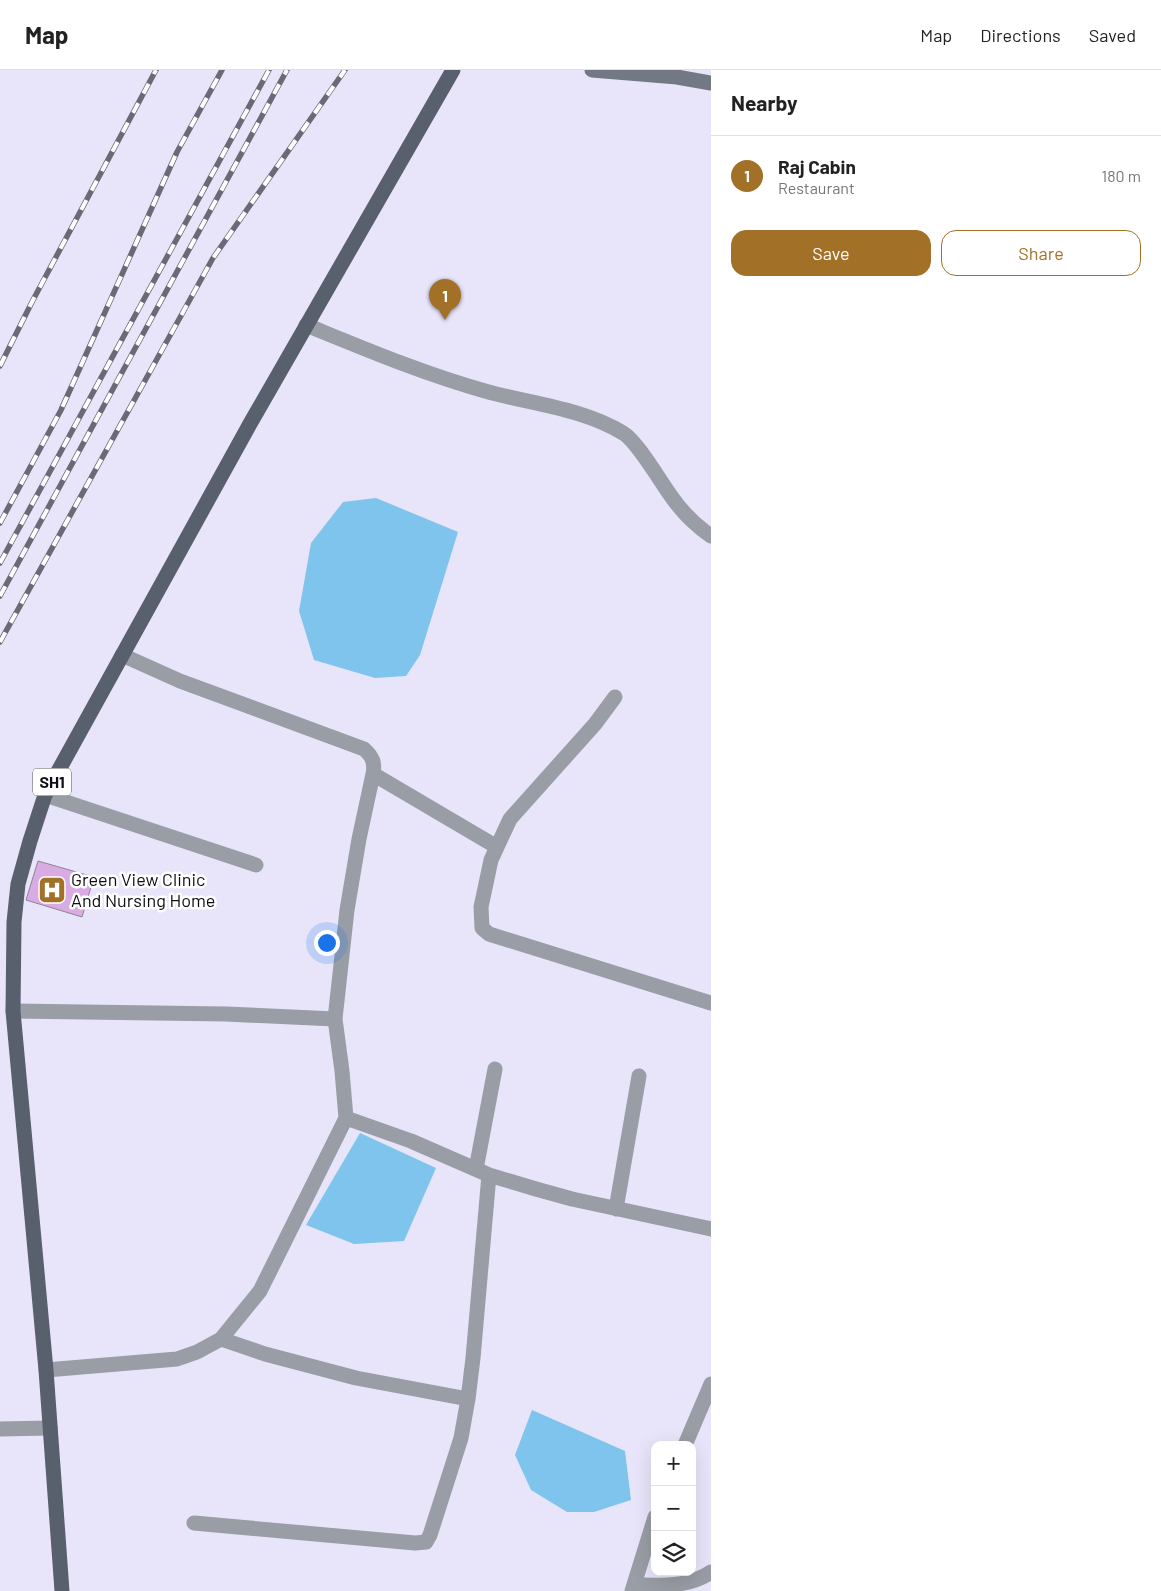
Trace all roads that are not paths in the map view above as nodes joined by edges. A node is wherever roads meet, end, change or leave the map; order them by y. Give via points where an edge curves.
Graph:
1 (453, 70) edge
2 (592, 70) edge
3 (711, 83) edge
4 (306, 325) junction
5 (711, 536) edge
6 (122, 655) junction
7 (615, 697) dead end
8 (373, 774) junction
9 (45, 794) junction
10 (497, 847) junction
11 (256, 865) dead end
12 (711, 1003) edge
13 (13, 1011) junction
14 (335, 1019) junction
15 (495, 1069) dead end
16 (639, 1076) dead end
17 (346, 1118) junction
18 (483, 1172) junction
19 (616, 1209) junction
20 (711, 1228) edge
21 (221, 1339) junction
22 (46, 1370) junction
23 (711, 1384) edge
24 (468, 1399) junction
25 (50, 1428) junction
26 (0, 1429) edge
27 (688, 1441) edge
28 (194, 1523) dead end
29 (651, 1530) edge
30 (711, 1572) edge
31 (633, 1588) edge
32 (62, 1591) edge

1 - 4 main road, SH1
2 - 3 street
4 - 5 street via 393,361 485,391 586,416 625,434 692,522
4 - 6 main road, SH1
6 - 8 street via 180,681 364,749 371,755
6 - 9 main road, SH1
7 - 10 street via 510,819
8 - 10 street
8 - 14 street via 347,910
9 - 11 street
9 - 13 main road, SH1 via 18,884 14,922
10 - 12 street via 481,907 482,928 489,934
13 - 14 street
13 - 22 main road, SH1
14 - 17 street
15 - 18 street
16 - 19 street
17 - 18 street via 412,1141
17 - 21 street via 260,1290
18 - 19 street via 563,1197
18 - 24 street via 474,1349
19 - 20 street
21 - 22 street via 177,1359
21 - 24 street via 356,1378
22 - 25 main road, SH1
23 - 27 street
24 - 28 street via 461,1438 426,1542
25 - 26 street
25 - 32 main road, SH1
29 - 31 street
30 - 31 street via 681,1585

